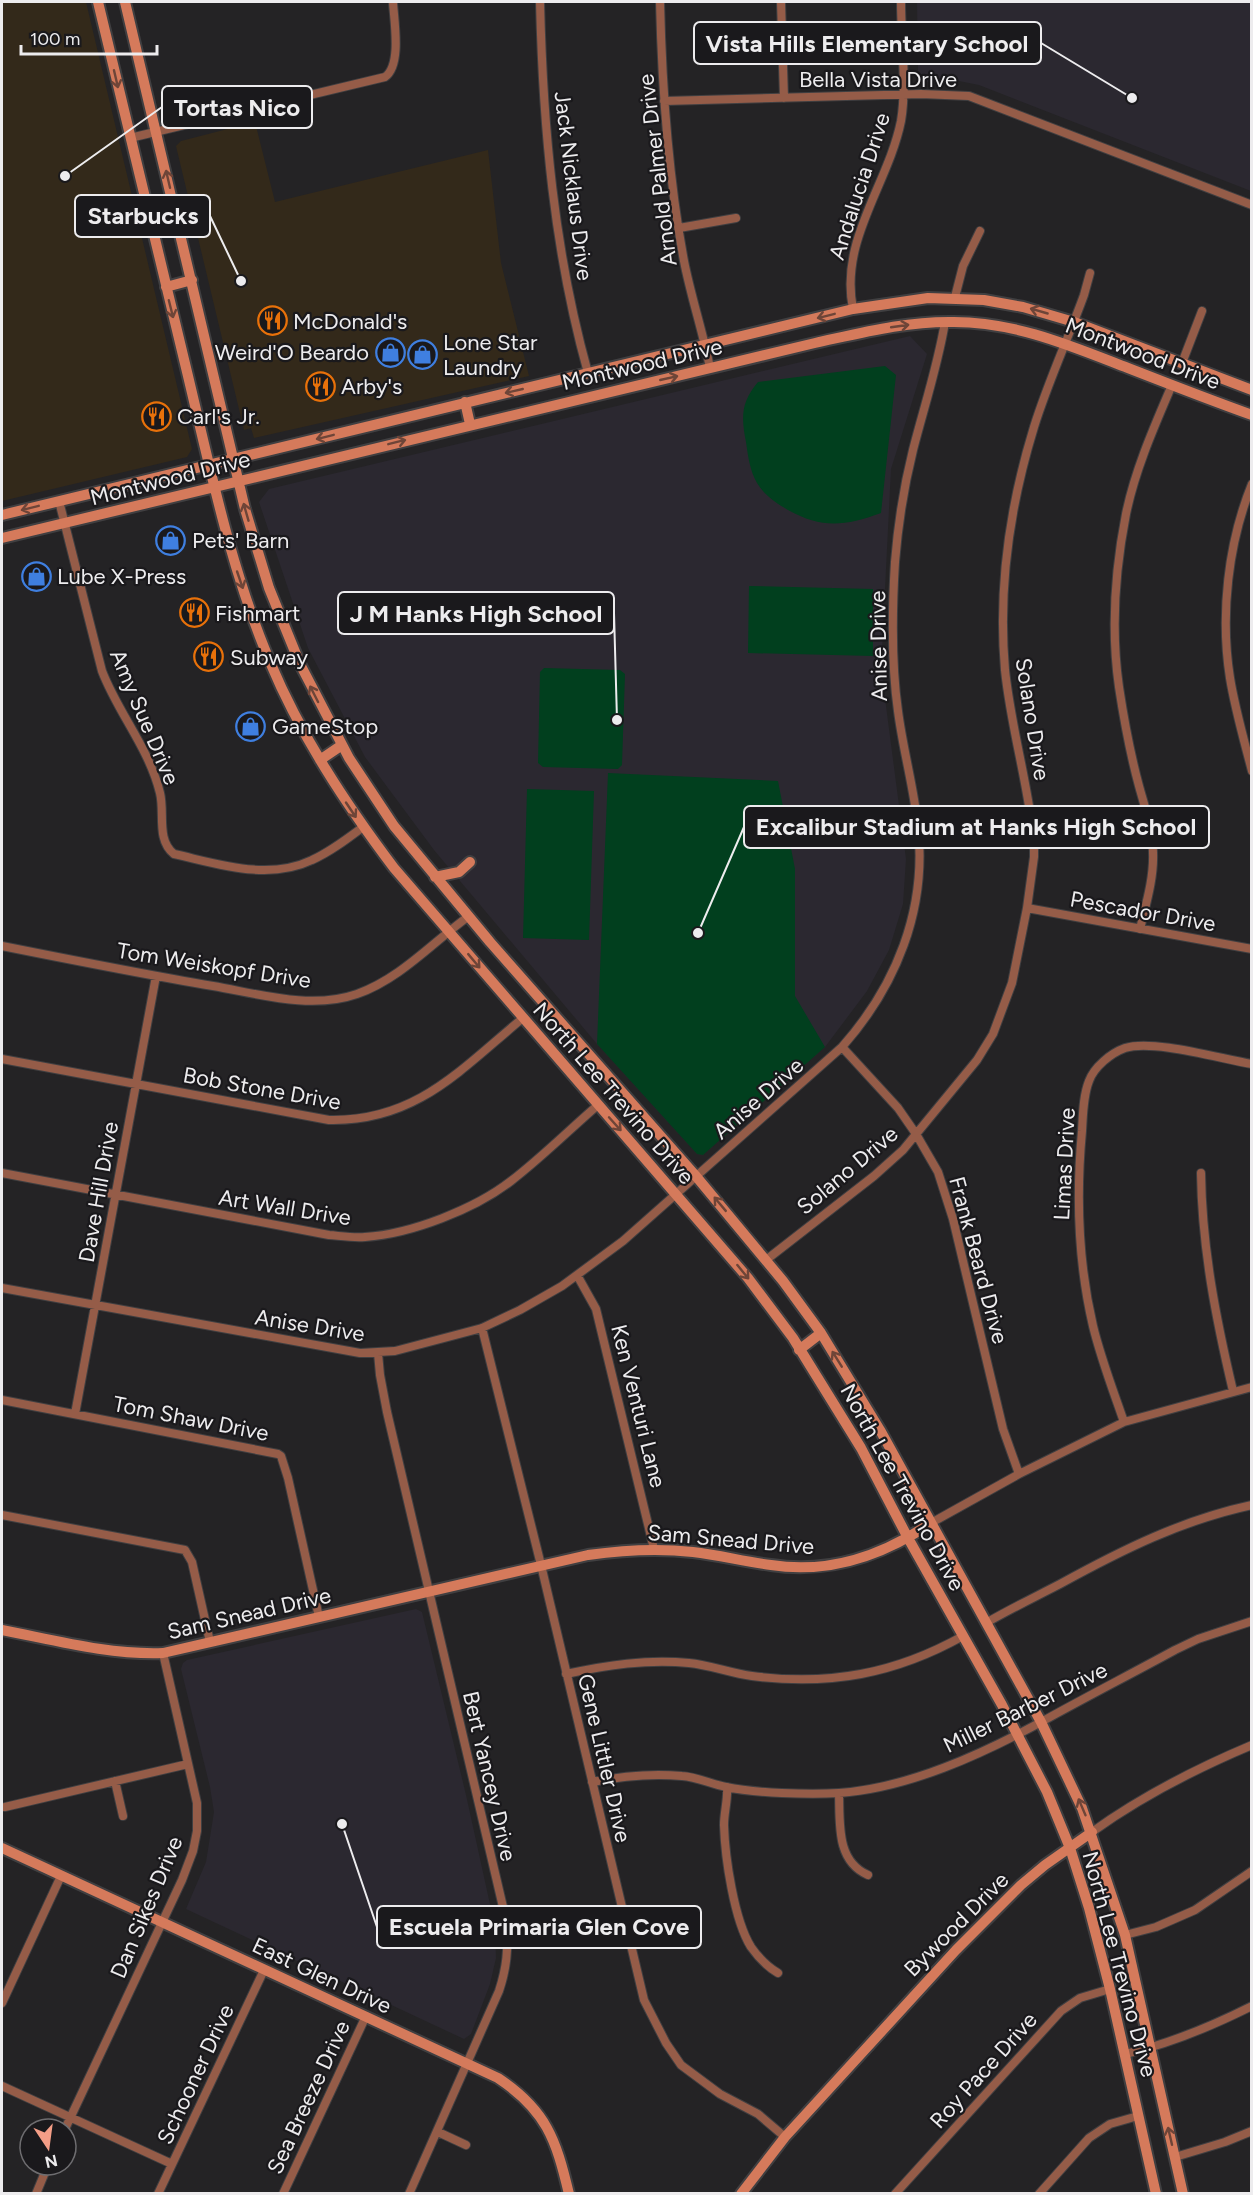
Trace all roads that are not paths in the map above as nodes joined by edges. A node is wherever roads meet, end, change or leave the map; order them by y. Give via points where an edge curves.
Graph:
1 (98, 2) edge
2 (125, 2) edge
3 (393, 2) edge
4 (540, 2) edge
5 (660, 2) edge
6 (781, 2) edge
7 (900, 2) edge
8 (903, 95) junction
9 (784, 98) junction
10 (664, 101) junction
11 (157, 132) junction
12 (130, 138) junction
13 (1251, 205) edge
14 (736, 218) dead end
15 (679, 228) junction
16 (980, 231) dead end
17 (1090, 273) dead end
18 (192, 280) junction
19 (166, 287) junction
20 (955, 297) junction
21 (854, 309) junction
22 (1202, 311) dead end
23 (945, 322) junction
24 (1074, 322) junction
25 (1065, 344) junction
26 (706, 346) junction
27 (1182, 363) junction
28 (710, 368) junction
29 (588, 373) junction
30 (1172, 385) junction
31 (1251, 390) edge
32 (465, 402) junction
33 (1251, 415) edge
34 (470, 424) junction
35 (234, 460) junction
36 (209, 465) junction
37 (239, 482) junction
38 (1251, 484) edge
39 (215, 487) junction
40 (59, 501) junction
41 (2, 515) edge
42 (64, 524) junction
43 (2, 538) edge
44 (342, 745) junction
45 (320, 760) junction
46 (1251, 771) edge
47 (363, 827) junction
48 (470, 862) dead end
49 (435, 877) junction
50 (1027, 908) junction
51 (469, 916) junction
52 (1140, 929) junction
53 (448, 931) junction
54 (2, 946) edge
55 (1251, 949) edge
56 (156, 976) junction
57 (522, 1018) junction
58 (842, 1047) junction
59 (2, 1059) edge
60 (1251, 1064) edge
61 (136, 1084) junction
62 (598, 1105) junction
63 (916, 1134) junction
64 (2, 1173) edge
65 (1201, 1173) dead end
66 (695, 1175) junction
67 (675, 1192) junction
68 (116, 1195) junction
69 (766, 1260) junction
70 (577, 1275) junction
71 (2, 1288) edge
72 (95, 1305) junction
73 (482, 1328) junction
74 (821, 1333) junction
75 (799, 1350) junction
76 (378, 1353) junction
77 (1251, 1387) edge
78 (1233, 1391) junction
79 (2, 1400) edge
80 (75, 1414) junction
81 (1124, 1422) junction
82 (1019, 1474) junction
83 (1251, 1505) edge
84 (2, 1515) edge
85 (931, 1523) junction
86 (908, 1538) junction
87 (654, 1549) junction
88 (541, 1565) junction
89 (428, 1593) junction
90 (319, 1617) junction
91 (1251, 1621) edge
92 (986, 1623) junction
93 (2, 1630) edge
94 (963, 1636) junction
95 (210, 1642) junction
96 (163, 1653) junction
97 (566, 1674) junction
98 (1041, 1722) junction
99 (1018, 1736) junction
100 (1251, 1745) edge
101 (188, 1764) junction
102 (115, 1781) junction
103 (592, 1782) junction
104 (727, 1788) junction
105 (839, 1793) junction
106 (5, 1808) dead end
107 (123, 1816) dead end
108 (1092, 1832) junction
109 (2, 1848) edge
110 (1070, 1848) junction
111 (1251, 1871) edge
112 (868, 1875) dead end
113 (61, 1876) junction
114 (161, 1922) junction
115 (1125, 1935) junction
116 (264, 1970) junction
117 (778, 1973) dead end
118 (1110, 1989) junction
119 (2, 2003) edge
120 (1251, 2006) edge
121 (366, 2016) junction
122 (1150, 2048) junction
123 (1125, 2054) junction
124 (468, 2064) junction
125 (2, 2086) edge
126 (1138, 2116) junction
127 (68, 2117) edge
128 (70, 2117) edge
129 (78, 2122) edge
130 (1251, 2131) edge
131 (438, 2132) junction
132 (785, 2137) junction
133 (466, 2145) dead end
134 (1174, 2157) junction
135 (172, 2164) junction
136 (43, 2177) edge
137 (36, 2193) edge
138 (158, 2193) edge
139 (283, 2193) edge
140 (409, 2193) edge
141 (569, 2193) edge
142 (741, 2193) edge
143 (895, 2193) edge
144 (1039, 2193) edge
145 (1156, 2193) edge
146 (1183, 2193) edge

1 -> 12 main road, North Lee Trevino Drive
2 - 11 main road, North Lee Trevino Drive
3 - 11 street via 394,64 385,77
4 - 29 street, Jack Nicklaus Drive via 549,172 569,297
5 - 10 street, Arnold Palmer Drive
6 - 9 street
7 - 8 street, Andalucia Drive
8 - 9 street, Bella Vista Drive
8 - 13 street, Bella Vista Drive via 948,94 983,100
8 - 21 street, Andalucia Drive via 897,136 851,264
9 - 10 street, Bella Vista Drive
10 - 15 street, Arnold Palmer Drive
11 - 12 street
18 -> 11 main road, North Lee Trevino Drive
12 - 19 main road, North Lee Trevino Drive
14 - 15 street
15 - 26 street, Arnold Palmer Drive
16 - 20 street via 963,266
17 - 24 street, Solano Drive
18 - 19 main road
18 - 35 main road, North Lee Trevino Drive
19 -> 36 main road, North Lee Trevino Drive
20 - 21 main road, Montwood Drive
24 -> 20 main road, Montwood Drive via 1023,307
21 -> 26 main road, Montwood Drive
22 - 27 street
23 - 25 main road, Montwood Drive via 1010,327
28 -> 23 main road, Montwood Drive via 880,328
23 - 58 street, Anise Drive via 907,476 894,589 897,708 919,836 918,896 897,965 860,1027
24 - 25 street, Solano Drive
24 - 27 main road, Montwood Drive
25 - 30 main road, Montwood Drive
25 - 50 street, Solano Drive via 1024,465 1012,518 1005,586 1006,678 1034,841
26 - 28 street, Arnold Palmer Drive
26 - 29 main road, Montwood Drive
27 - 31 main road, Montwood Drive
34 -> 28 main road, Montwood Drive
29 -> 32 main road, Montwood Drive
30 - 33 main road, Montwood Drive
30 - 52 street via 1147,444 1126,514 1117,579 1115,645 1122,709 1153,845
32 - 34 main road
32 -> 35 main road, Montwood Drive
37 -> 34 main road, Montwood Drive
35 - 36 main road, Montwood Drive
35 - 37 main road, North Lee Trevino Drive
36 - 39 main road, North Lee Trevino Drive
36 - 40 main road, Montwood Drive
37 - 39 main road, Montwood Drive
44 -> 37 main road, North Lee Trevino Drive via 283,625
38 - 46 street via 1234,544 1226,610 1230,675
39 - 42 main road, Montwood Drive
39 -> 45 main road, North Lee Trevino Drive via 236,569 256,625 290,705
40 -> 41 main road, Montwood Drive
40 - 42 street, Amy Sue Drive
42 - 43 main road, Montwood Drive
42 - 47 street, Amy Sue Drive via 102,671 156,780 163,811 163,839 171,851 245,869 287,868 312,860
44 - 45 main road
44 - 49 main road, North Lee Trevino Drive via 394,826
45 -> 47 main road, North Lee Trevino Drive
47 - 53 main road, North Lee Trevino Drive
48 - 49 main road via 459,872
49 - 51 main road, North Lee Trevino Drive
50 - 52 street, Pescador Drive
50 - 63 street, Solano Drive via 1012,983 993,1034 977,1060
51 - 53 street, Tom Weiskopf Drive
51 - 66 main road, North Lee Trevino Drive
52 - 55 street, Pescador Drive
53 - 56 street, Tom Weiskopf Drive via 395,975 342,998 290,999
53 -> 57 main road, North Lee Trevino Drive
54 - 56 street, Tom Weiskopf Drive
56 - 61 street, Dave Hill Drive
57 - 61 street, Bob Stone Drive via 441,1087 406,1106 366,1119 329,1120
57 - 62 main road, North Lee Trevino Drive
58 - 63 street, Frank Beard Drive via 898,1108
58 - 66 street, Anise Drive
59 - 61 street, Bob Stone Drive
60 - 81 street, Limas Drive via 1176,1050 1129,1047 1106,1059 1089,1080 1079,1156 1080,1249 1093,1324
61 - 68 street, Dave Hill Drive
62 -> 67 main road, North Lee Trevino Drive
62 - 68 street, Art Wall Drive via 509,1183 455,1213 388,1234 329,1235
63 - 69 street, Solano Drive via 874,1176
63 - 82 street, Frank Beard Drive via 945,1192 1003,1429
64 - 68 street, Art Wall Drive
65 - 78 street via 1209,1278
66 - 67 street, Anise Drive
69 -> 66 main road, North Lee Trevino Drive
67 - 70 street, Anise Drive via 622,1241
67 -> 75 main road, North Lee Trevino Drive via 748,1278
68 - 72 street, Dave Hill Drive
69 - 74 main road, North Lee Trevino Drive
70 - 73 street, Anise Drive
70 - 87 street, Ken Venturi Lane via 596,1309
71 - 72 street, Anise Drive
72 - 76 street, Anise Drive via 329,1348
72 - 80 street, Dave Hill Drive
73 - 76 street, Anise Drive
73 - 88 street, Gene Littler Drive
74 - 75 main road
85 -> 74 main road, North Lee Trevino Drive
75 - 86 main road, North Lee Trevino Drive via 861,1448
76 - 89 street, Bert Yancey Drive
77 - 78 street, Sam Snead Drive
78 - 81 street, Sam Snead Drive
79 - 80 street, Tom Shaw Drive
80 - 90 street, Tom Shaw Drive via 281,1456
81 - 82 street, Sam Snead Drive
82 - 85 street, Sam Snead Drive
83 - 92 street via 1204,1517 1123,1549
84 - 95 street via 185,1550 192,1562
85 - 86 main road, Sam Snead Drive
85 - 92 main road, North Lee Trevino Drive
86 - 87 main road, Sam Snead Drive via 863,1558 822,1567 787,1567
86 - 94 main road, North Lee Trevino Drive
87 - 88 main road, Sam Snead Drive via 588,1555
88 - 89 main road, Sam Snead Drive
88 - 97 street, Gene Littler Drive
89 - 90 main road, Sam Snead Drive
89 - 124 street, Bert Yancey Drive via 507,1924 507,1966
90 - 95 main road, Sam Snead Drive
91 - 98 street, Miller Barber Drive via 1174,1650
92 - 98 main road, North Lee Trevino Drive
93 - 96 main road, Sam Snead Drive via 130,1653
94 - 97 street via 900,1665 844,1677 792,1680 688,1663 650,1662
94 - 99 main road, North Lee Trevino Drive
95 - 96 main road, Sam Snead Drive
96 - 101 street, Dan Sikes Drive
97 - 103 street, Gene Littler Drive
98 - 99 street, Miller Barber Drive
108 -> 98 main road, North Lee Trevino Drive
99 - 105 street, Miller Barber Drive via 936,1771
99 - 110 main road, North Lee Trevino Drive
100 - 108 street, Bywood Drive via 1148,1795
101 - 102 street
101 - 114 street, Dan Sikes Drive via 197,1803 197,1831 182,1880
102 - 106 street
102 - 107 street
103 - 104 street, Miller Barber Drive via 653,1774 690,1777
103 - 132 street, Gene Littler Drive via 650,2015 673,2055 692,2075 758,2114
104 - 105 street, Miller Barber Drive
104 - 117 street via 724,1822 732,1889 753,1950
105 - 112 street via 846,1858
108 - 110 main road, Bywood Drive
108 - 115 main road, North Lee Trevino Drive
109 - 113 main road, East Glen Drive
110 - 118 main road, North Lee Trevino Drive
110 - 132 main road, Bywood Drive via 1021,1886 963,1942
111 - 115 street via 1195,1910
113 - 114 main road, East Glen Drive
113 - 119 street
114 - 116 main road, East Glen Drive
114 - 128 street, Dan Sikes Drive
115 - 122 main road, North Lee Trevino Drive
116 - 121 main road, East Glen Drive
116 - 135 street, Schooner Drive
118 - 123 main road, North Lee Trevino Drive
118 - 143 street, Roy Pace Drive via 1080,1998 1061,2011
120 - 122 street
121 - 124 main road, East Glen Drive
121 - 139 street, Sea Breeze Drive
122 - 123 street
134 -> 122 main road, North Lee Trevino Drive
123 - 126 main road, North Lee Trevino Drive
124 - 131 street, Bert Yancey Drive
124 - 141 main road, East Glen Drive via 498,2078 534,2106 551,2133
125 - 127 street
126 - 144 street via 1110,2124 1089,2138
126 - 145 main road, North Lee Trevino Drive
129 - 135 street
130 - 134 street
131 - 133 street
131 - 140 street, Bert Yancey Drive
132 - 142 main road, Bywood Drive
134 - 146 main road, North Lee Trevino Drive
135 - 138 street, Schooner Drive
136 - 137 street

